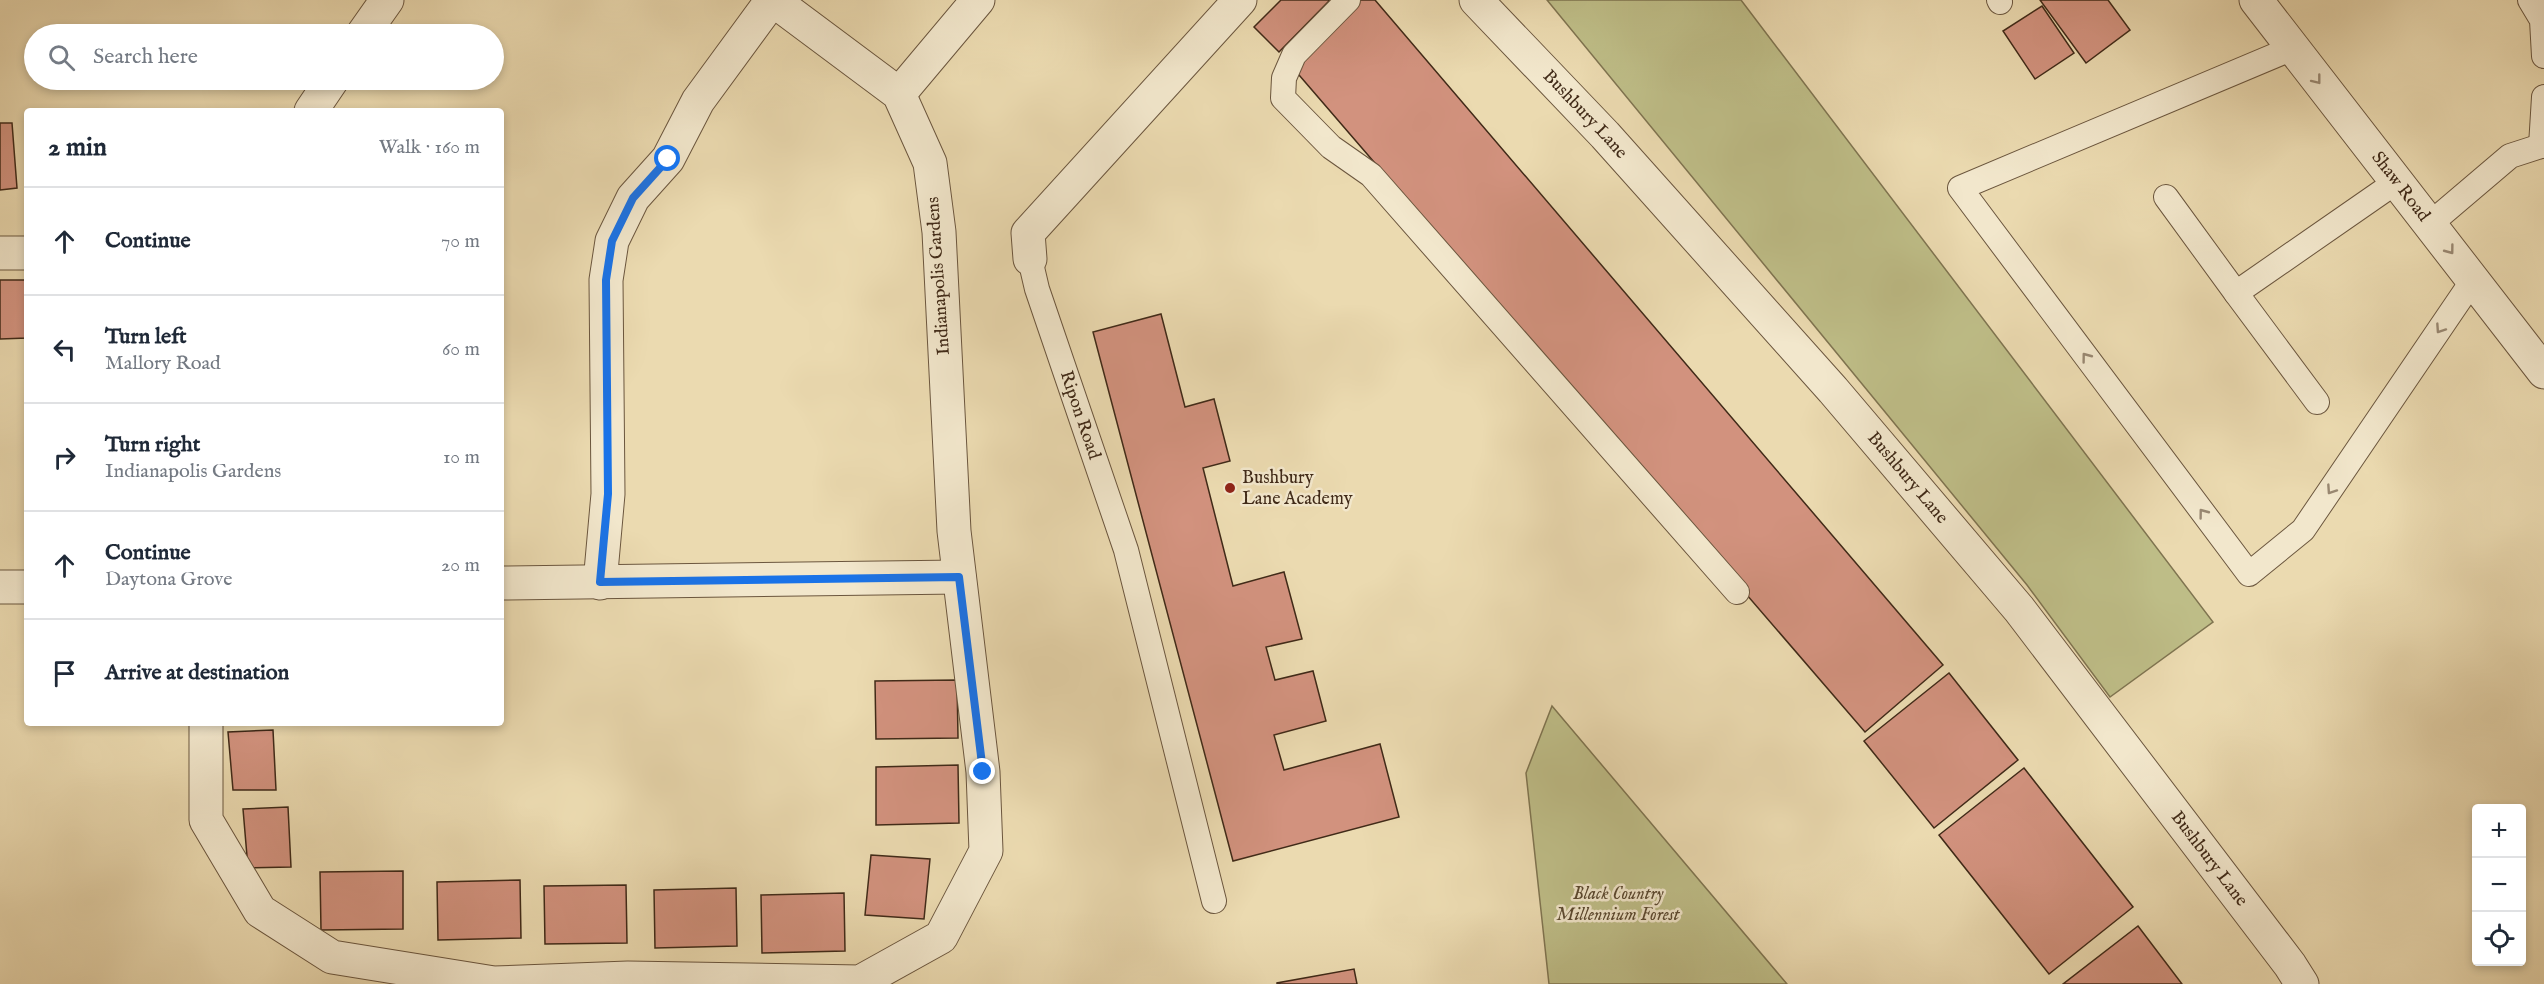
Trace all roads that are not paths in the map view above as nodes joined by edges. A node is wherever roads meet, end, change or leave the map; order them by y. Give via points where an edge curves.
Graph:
1 (387, 0) edge
2 (772, 0) edge
3 (978, 0) edge
4 (1240, 0) edge
5 (1347, 0) edge
6 (1476, 0) edge
7 (2256, 0) edge
8 (2530, 0) edge
9 (370, 24) edge
10 (2293, 48) junction
11 (2544, 56) edge
12 (325, 90) edge
13 (899, 94) junction
14 (2544, 97) edge
15 (313, 108) edge
16 (2542, 145) edge
17 (2396, 182) junction
18 (2166, 197) dead end
19 (2430, 224) junction
20 (0, 253) edge
21 (24, 253) edge
22 (1030, 259) joint
23 (2473, 280) junction
24 (2236, 293) junction
25 (2544, 372) edge
26 (2317, 402) dead end
27 (959, 577) junction
28 (600, 582) junction
29 (504, 583) edge
30 (0, 587) edge
31 (24, 587) edge
32 (1737, 592) dead end
33 (206, 726) edge
34 (1214, 902) dead end
35 (2302, 984) edge

1 - 9 street
2 - 13 street, Indianapolis Gardens
2 - 28 street via 698,101 668,159 633,198 612,241 606,280 608,494
3 - 13 street
4 - 22 street, Ripon Road via 1028,233
5 - 32 lane via 1294,55 1284,78 1283,98 1331,147 1371,175
6 - 35 street, Bushbury Lane via 1605,135 1833,390 2019,609
7 - 10 street, Shaw Road
8 - 11 lane via 2542,20
10 -> 17 street, Shaw Road
23 -> 10 lane via 2303,530 2249,574 1960,188
12 - 15 street
13 - 27 street, Indianapolis Gardens via 930,163 939,232
14 - 16 lane
16 - 19 lane via 2510,156
17 - 19 street, Shaw Road
17 - 24 lane
18 - 24 lane
19 -> 23 street, Shaw Road
20 - 21 street
22 - 34 lane, Ripon Road via 1126,550
23 - 25 street, Shaw Road
24 - 26 lane
27 - 28 street
27 - 33 street, Indianapolis Gardens via 983,772 986,851 941,937 860,982 628,978 494,983 332,957 260,911 206,820
28 - 29 street
30 - 31 street

